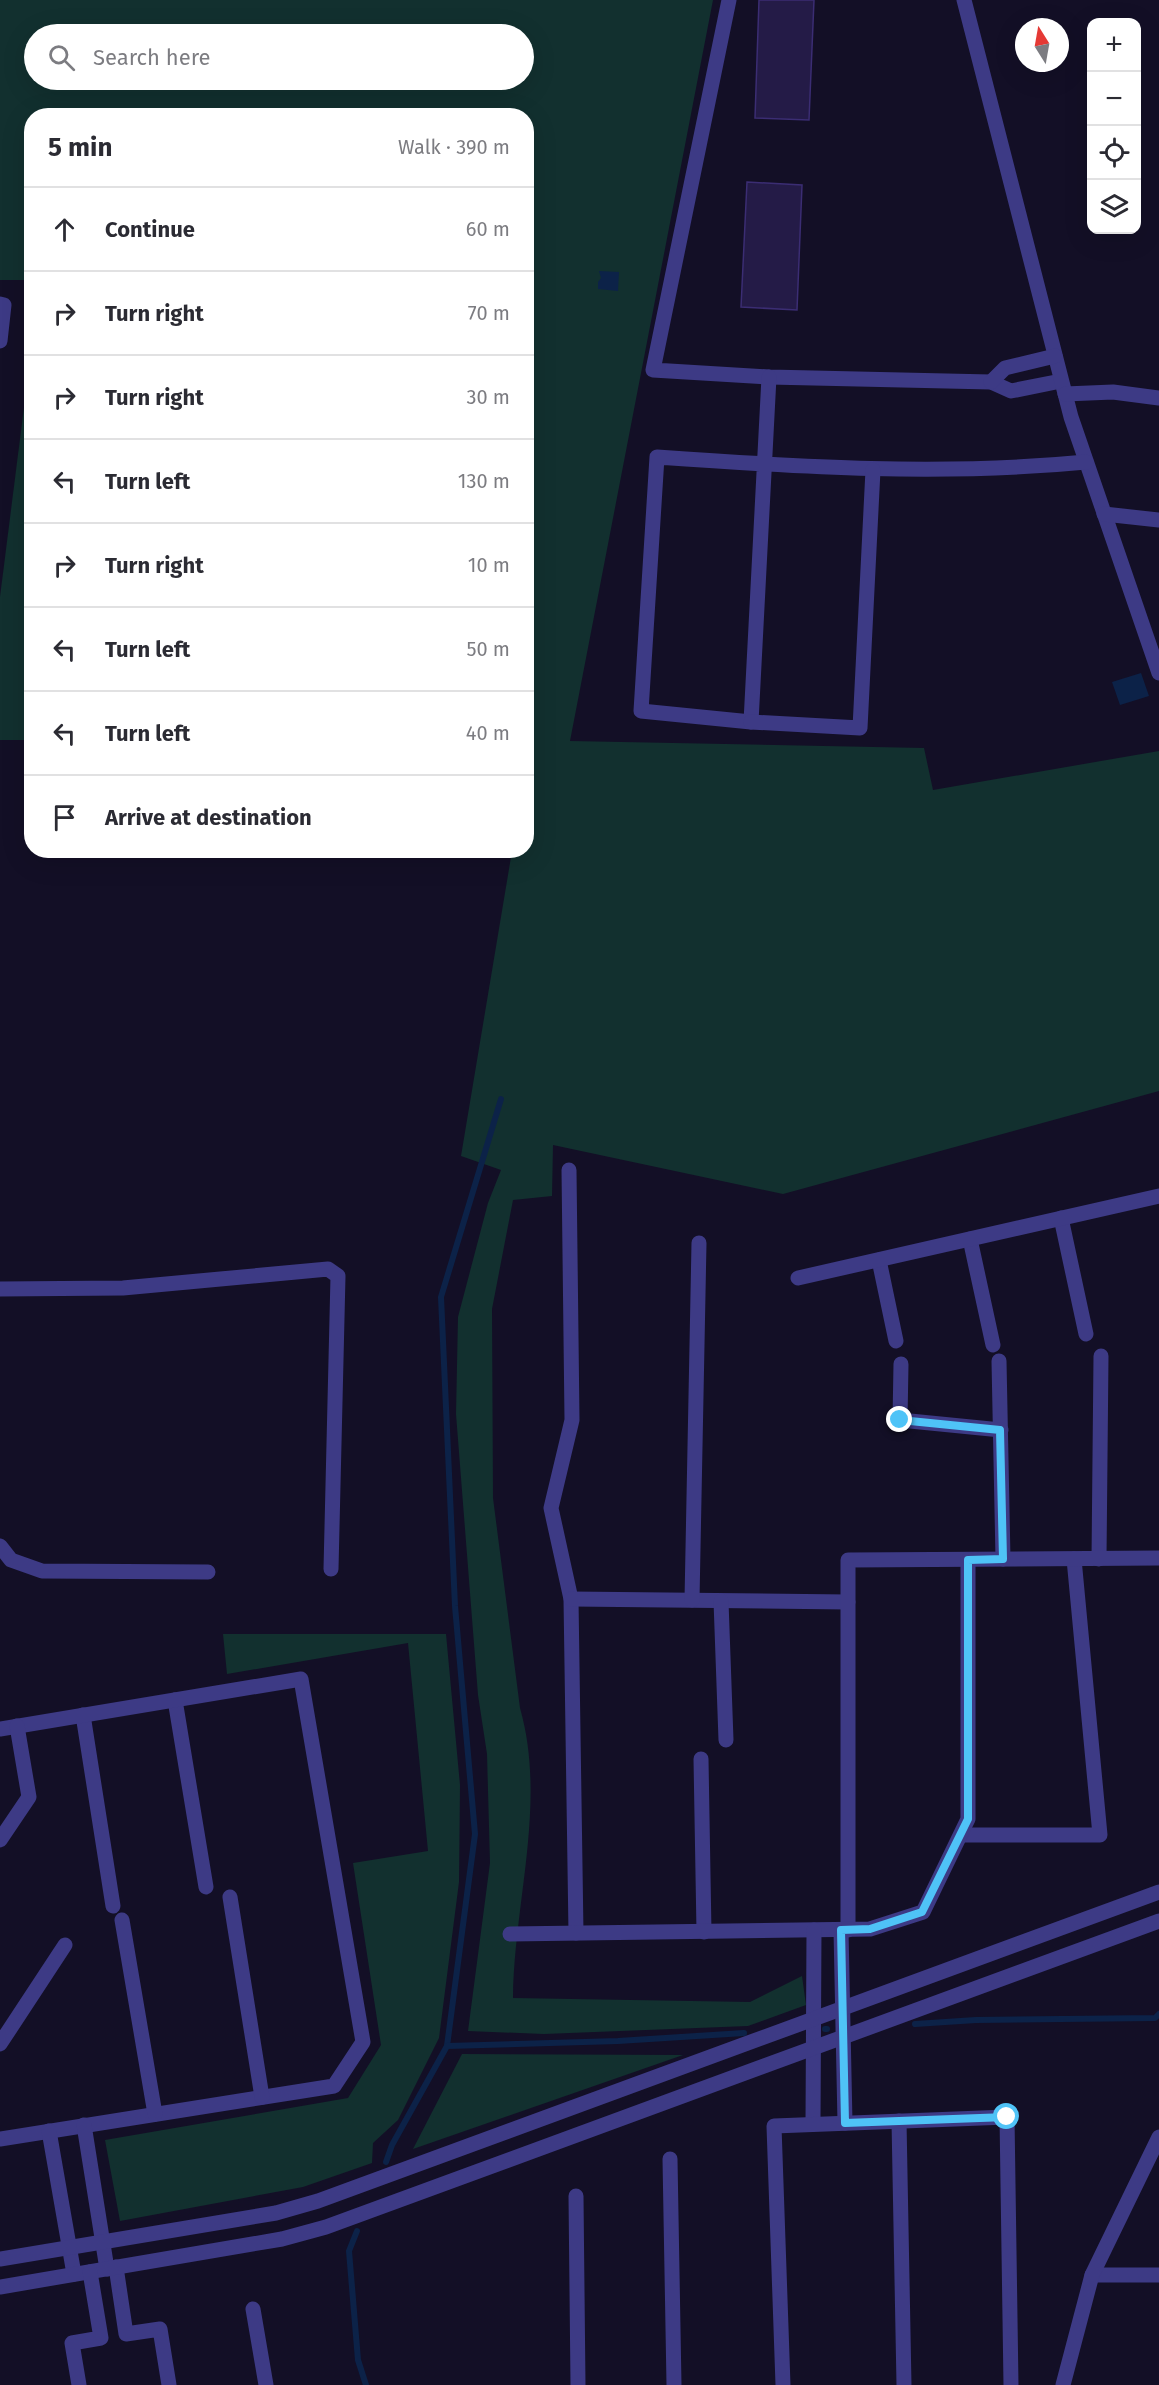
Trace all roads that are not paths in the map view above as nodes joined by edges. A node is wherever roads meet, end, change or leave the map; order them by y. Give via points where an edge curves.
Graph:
1 (729, 0) edge
2 (964, 0) edge
3 (0, 304) edge
4 (0, 341) edge
5 (1054, 356) junction
6 (769, 377) junction
7 (992, 382) junction
8 (1063, 388) junction
9 (1159, 398) edge
10 (1086, 462) junction
11 (765, 465) junction
12 (873, 470) junction
13 (1104, 514) junction
14 (1159, 519) edge
15 (1153, 640) edge
16 (1159, 673) edge
17 (751, 723) junction
18 (569, 1170) dead end
19 (1159, 1196) edge
20 (1060, 1218) junction
21 (970, 1239) junction
22 (699, 1243) dead end
23 (879, 1260) junction
24 (798, 1278) dead end
25 (0, 1288) edge
26 (1086, 1334) dead end
27 (896, 1341) dead end
28 (993, 1345) dead end
29 (1101, 1356) dead end
30 (999, 1361) dead end
31 (901, 1364) dead end
32 (1000, 1430) junction
33 (0, 1546) edge
34 (1159, 1558) edge
35 (1003, 1559) junction
36 (1074, 1559) junction
37 (1099, 1559) junction
38 (968, 1560) junction
39 (331, 1569) dead end
40 (208, 1572) dead end
41 (571, 1599) junction
42 (692, 1600) junction
43 (721, 1601) junction
44 (848, 1602) junction
45 (175, 1700) junction
46 (83, 1715) junction
47 (17, 1726) junction
48 (0, 1729) edge
49 (726, 1740) dead end
50 (701, 1759) dead end
51 (961, 1835) junction
52 (0, 1840) edge
53 (206, 1887) dead end
54 (1159, 1892) edge
55 (230, 1898) dead end
56 (113, 1906) dead end
57 (122, 1920) dead end
58 (1159, 1921) edge
59 (814, 1930) junction
60 (844, 1930) junction
61 (704, 1932) junction
62 (576, 1933) junction
63 (510, 1934) dead end
64 (65, 1945) dead end
65 (843, 2009) junction
66 (814, 2020) junction
67 (843, 2038) junction
68 (0, 2044) edge
69 (813, 2049) junction
70 (262, 2097) junction
71 (155, 2114) junction
72 (899, 2121) junction
73 (845, 2123) junction
74 (813, 2124) junction
75 (84, 2126) junction
76 (49, 2131) junction
77 (0, 2139) edge
78 (1158, 2142) edge
79 (670, 2159) dead end
80 (576, 2196) dead end
81 (103, 2242) junction
82 (69, 2248) junction
83 (0, 2259) edge
84 (111, 2268) junction
85 (90, 2272) junction
86 (74, 2274) junction
87 (1092, 2275) junction
88 (1159, 2275) edge
89 (0, 2287) edge
90 (253, 2309) dead end
91 (126, 2334) junction
92 (101, 2338) junction
93 (79, 2385) edge
94 (169, 2385) edge
95 (266, 2385) edge
96 (578, 2385) edge
97 (674, 2385) edge
98 (783, 2385) edge
99 (904, 2385) edge
100 (1011, 2385) edge
101 (1063, 2385) edge

1 - 6 street via 653,370
2 - 5 street
3 - 4 street via 4,304
5 - 7 street via 1005,368
5 - 8 street
6 - 7 street
6 - 11 street
7 - 8 street via 1011,391
8 - 9 street
8 - 10 street
10 - 12 street
10 - 13 street
11 - 12 street
11 - 17 street
11 - 17 street via 657,458 641,711
12 - 17 street via 860,728
13 - 14 street
13 - 15 street
15 - 16 street
18 - 41 street via 572,1420 551,1508
19 - 20 street
20 - 21 street
20 - 26 street
21 - 23 street
21 - 28 street
22 - 42 street
23 - 24 street
23 - 27 street
25 - 39 street via 123,1288 328,1269 338,1276
29 - 37 street
30 - 32 street
31 - 32 street via 900,1420
32 - 35 street
33 - 40 street via 11,1560 42,1570
34 - 37 street
35 - 36 street
35 - 38 street
36 - 37 street
36 - 51 street via 1100,1834
38 - 44 street via 848,1560
38 - 51 street via 968,1819
41 - 42 street
41 - 62 street
42 - 43 street
43 - 44 street
43 - 49 street
44 - 60 street
45 - 46 street
45 - 53 street
45 - 70 street via 301,1679 363,2042 334,2086
46 - 47 street
46 - 56 street
47 - 48 street
47 - 52 street via 29,1797
50 - 61 street
51 - 60 street via 922,1912 870,1929
54 - 65 street
55 - 70 street
57 - 71 street
58 - 67 street
59 - 60 street
59 - 61 street
59 - 66 street
60 - 65 street
61 - 62 street
62 - 63 street
64 - 68 street
65 - 66 street
65 - 67 street
66 - 69 street
66 - 81 street via 318,2201 276,2213
67 - 69 street
67 - 73 street
69 - 74 street
69 - 84 street via 326,2227 282,2239
70 - 71 street
71 - 75 street
72 - 73 street
72 - 99 street
72 - 100 street via 1007,2117
73 - 74 street
74 - 98 street via 774,2126
75 - 76 street
75 - 81 street
76 - 77 street
76 - 82 street
78 - 87 street
79 - 97 street
80 - 96 street
81 - 82 street
81 - 84 street
82 - 83 street
82 - 86 street
84 - 85 street
84 - 91 street
85 - 86 street
85 - 92 street
86 - 89 street
87 - 88 street
87 - 101 street
90 - 95 street
91 - 92 street
91 - 94 street via 160,2329
92 - 93 street via 72,2343

